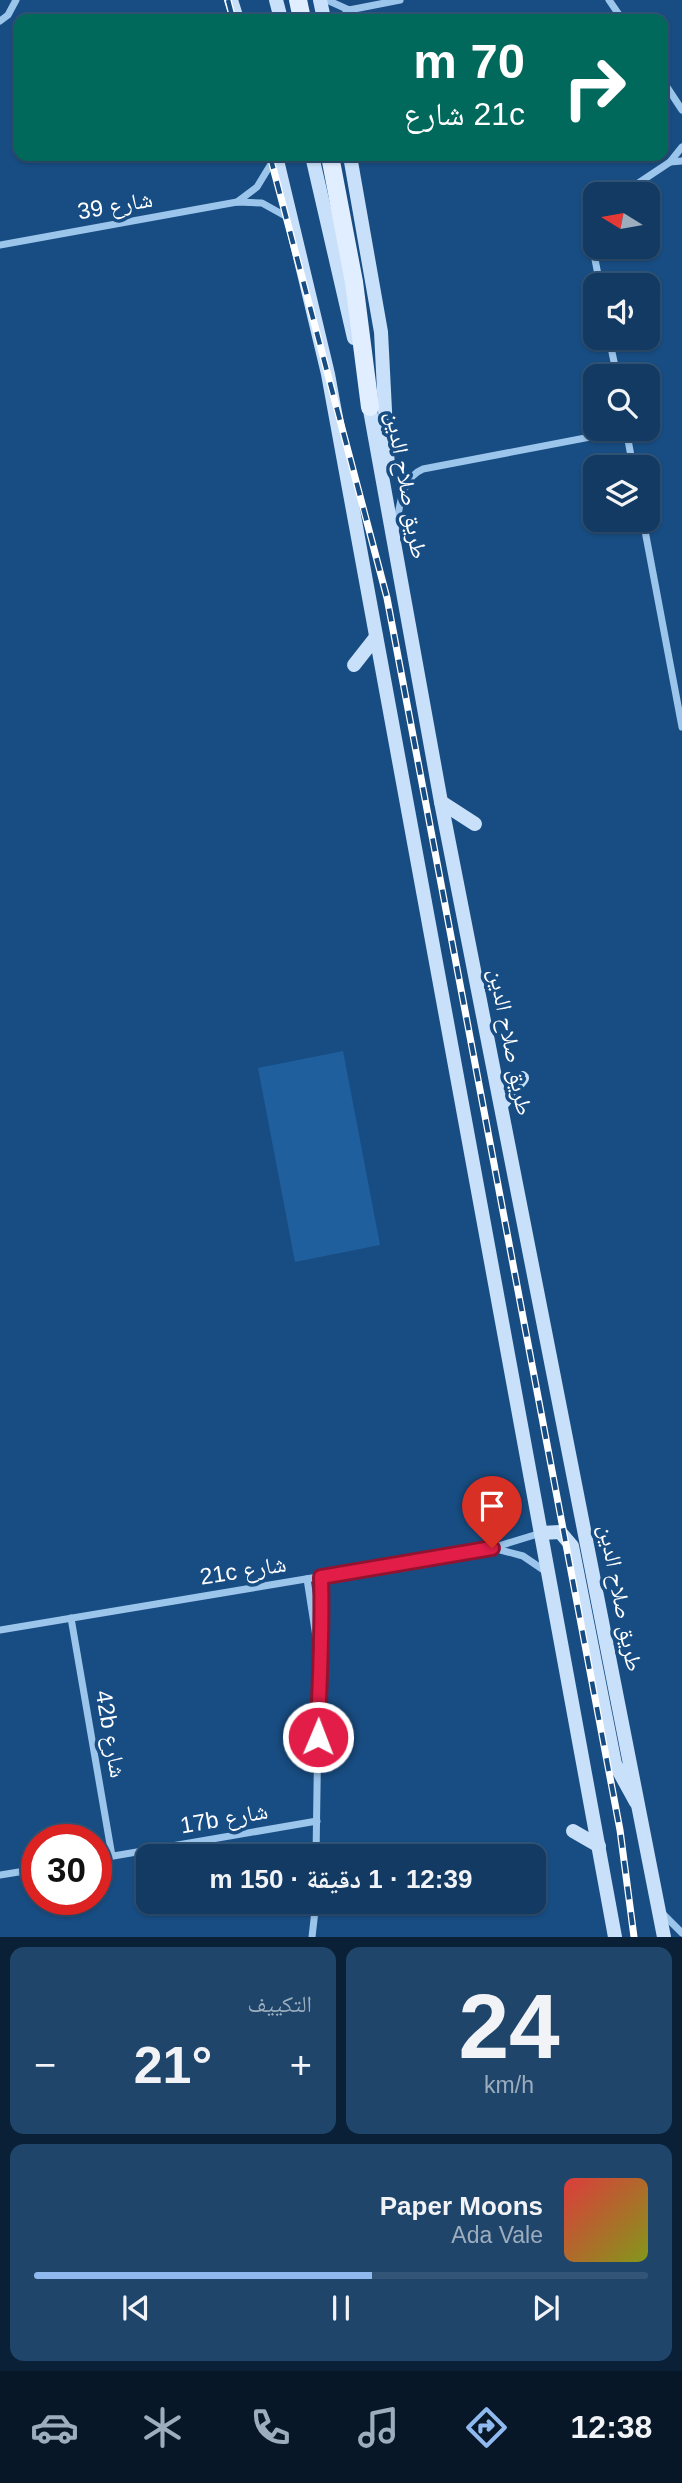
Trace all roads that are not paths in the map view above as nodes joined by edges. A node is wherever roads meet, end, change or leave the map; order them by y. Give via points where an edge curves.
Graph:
1 (327, 0) edge
2 (400, 0) edge
3 (15, 4) edge
4 (349, 10) junction
5 (345, 14) edge
6 (0, 21) edge
7 (668, 89) edge
8 (682, 110) edge
9 (682, 148) edge
10 (273, 161) edge
11 (277, 161) edge
12 (313, 161) edge
13 (331, 161) edge
14 (352, 161) edge
15 (682, 161) edge
16 (670, 162) junction
17 (640, 182) edge
18 (237, 202) junction
19 (294, 223) junction
20 (0, 245) edge
21 (370, 407) junction
22 (583, 437) edge
23 (387, 502) junction
24 (645, 532) edge
25 (394, 538) junction
26 (376, 637) junction
27 (354, 665) dead end
28 (682, 727) edge
29 (441, 802) junction
30 (475, 824) dead end
31 (522, 1077) dead end
32 (500, 1105) junction
33 (541, 1533) junction
34 (492, 1548) junction
35 (549, 1574) junction
36 (321, 1577) junction
37 (307, 1579) junction
38 (72, 1618) junction
39 (0, 1630) edge
40 (319, 1656) junction
41 (639, 1806) junction
42 (317, 1821) junction
43 (106, 1824) edge
44 (573, 1831) dead end
45 (316, 1844) edge
46 (599, 1846) junction
47 (112, 1857) edge
48 (21, 1872) edge
49 (0, 1875) edge
50 (659, 1908) junction
51 (315, 1914) edge
52 (617, 1933) edge
53 (682, 1933) edge
54 (315, 1937) edge
55 (664, 1937) edge

1 - 4 street
2 - 4 street
3 - 6 street
4 - 5 street
7 - 8 street
9 - 16 street
10 - 18 street via 265,177
11 - 19 main road
12 - 21 main road, طريق صلاح الدين
13 - 21 main road via 354,282
14 - 23 main road via 381,331 388,416
15 - 16 street
16 - 17 street
18 - 19 street, شارع 39 via 274,208
18 - 20 street, شارع 39
19 - 26 main road via 328,374
21 - 23 main road, طريق صلاح الدين
22 - 25 street via 414,472 403,492
23 - 25 main road, طريق صلاح الدين
24 - 28 street
25 - 29 main road, طريق صلاح الدين
26 - 27 main road
26 - 33 main road
29 - 30 main road
29 - 32 main road, طريق صلاح الدين
31 - 32 main road
32 - 41 main road, طريق صلاح الدين
33 - 34 street, 21c شارع
33 - 35 main road
33 - 41 main road via 560,1532 572,1546 615,1764
34 - 35 street, 21c شارع via 523,1556
34 - 36 street, 21c شارع
35 - 46 main road
36 - 37 street, 21c شارع
36 - 40 street
37 - 38 street, 21c شارع
37 - 40 street
38 - 39 street, 21c شارع
38 - 43 street, 42b شارع
40 - 42 street
41 - 50 main road, طريق صلاح الدين
42 - 45 street
42 - 47 street, 17b شارع
44 - 46 main road
46 - 52 main road
48 - 49 street
50 - 53 street
50 - 55 main road, طريق صلاح الدين
51 - 54 street

